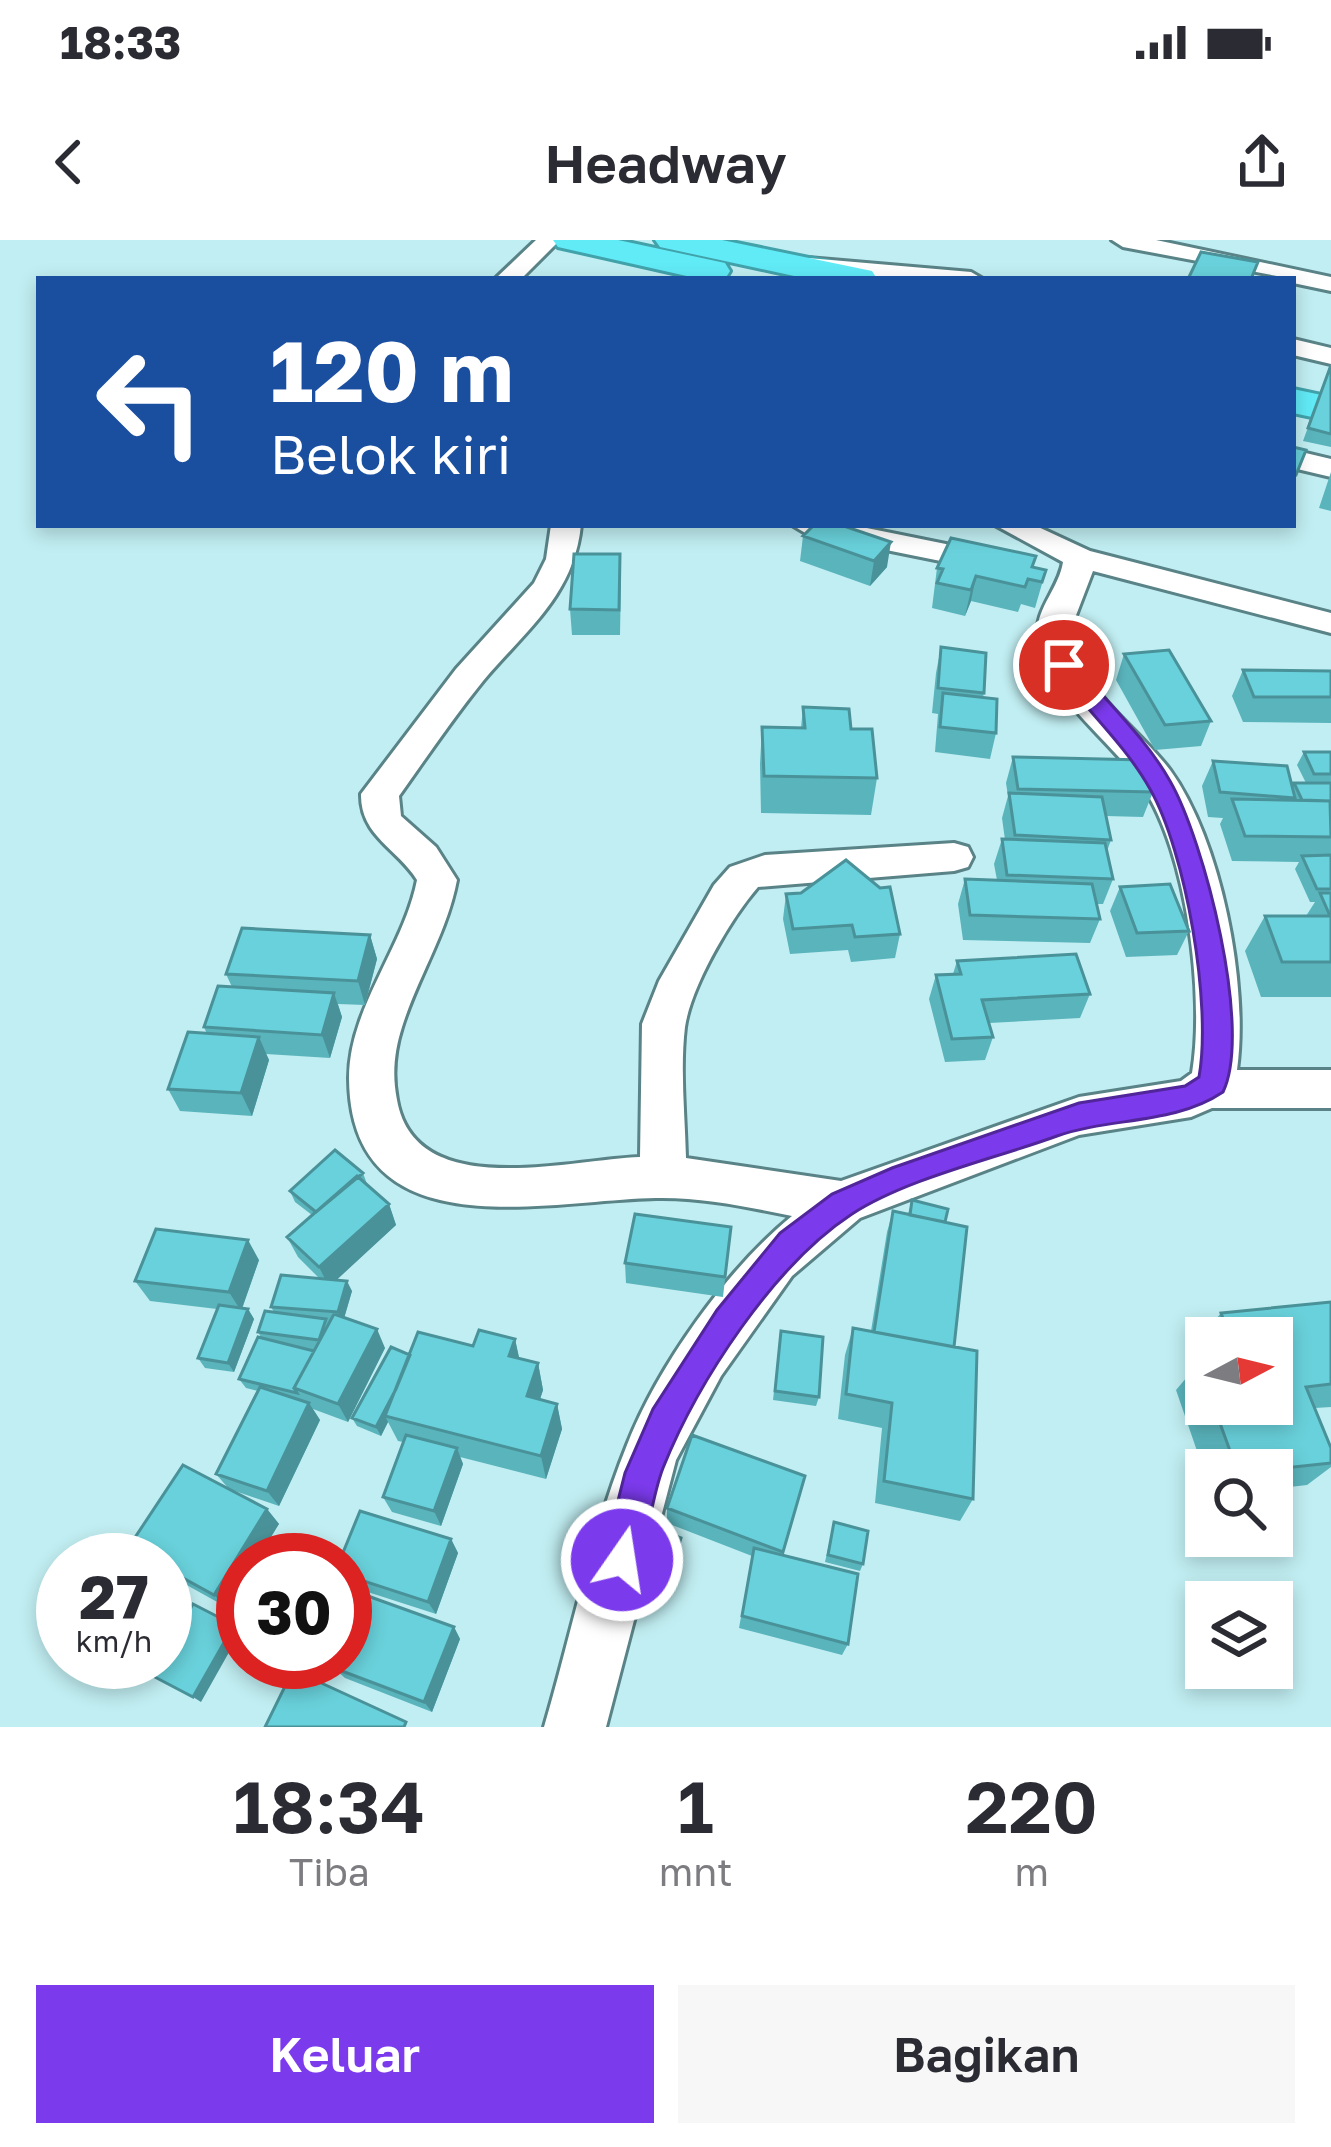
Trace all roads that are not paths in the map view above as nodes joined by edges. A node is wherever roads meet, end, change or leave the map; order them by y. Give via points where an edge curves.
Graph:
1 (549, 240) edge
2 (570, 240) edge
3 (672, 240) edge
4 (1123, 240) edge
5 (789, 264) junction
6 (510, 276) edge
7 (734, 276) edge
8 (845, 276) edge
9 (934, 276) edge
10 (1293, 276) edge
11 (1296, 277) edge
12 (1331, 284) edge
13 (1296, 348) edge
14 (1331, 356) edge
15 (1296, 376) edge
16 (1331, 383) edge
17 (1296, 402) edge
18 (1331, 410) edge
19 (1296, 460) edge
20 (1331, 468) edge
21 (566, 528) edge
22 (825, 528) edge
23 (1014, 528) edge
24 (1076, 569) junction
25 (1331, 623) edge
26 (954, 857) dead end
27 (1208, 1089) junction
28 (1331, 1089) edge
29 (663, 1176) junction
30 (843, 1203) junction
31 (575, 1727) edge

1 - 6 street
2 - 7 highway
3 - 5 highway
4 - 10 street
5 - 8 highway
5 - 9 street
11 - 12 street
13 - 14 street
15 - 16 highway
17 - 18 highway
19 - 20 street
21 - 29 street via 548,587 380,794 384,823 428,858 436,880 378,1031 373,1110 392,1156 439,1182 536,1186
22 - 24 street
23 - 24 street
24 - 25 street
24 - 27 street via 1058,605 1058,651 1163,788 1185,840 1218,1009 1219,1053
26 - 29 street via 744,877 664,1024
27 - 28 street
27 - 30 street via 1079,1116
29 - 30 street
30 - 31 street via 775,1260 666,1421 643,1473

